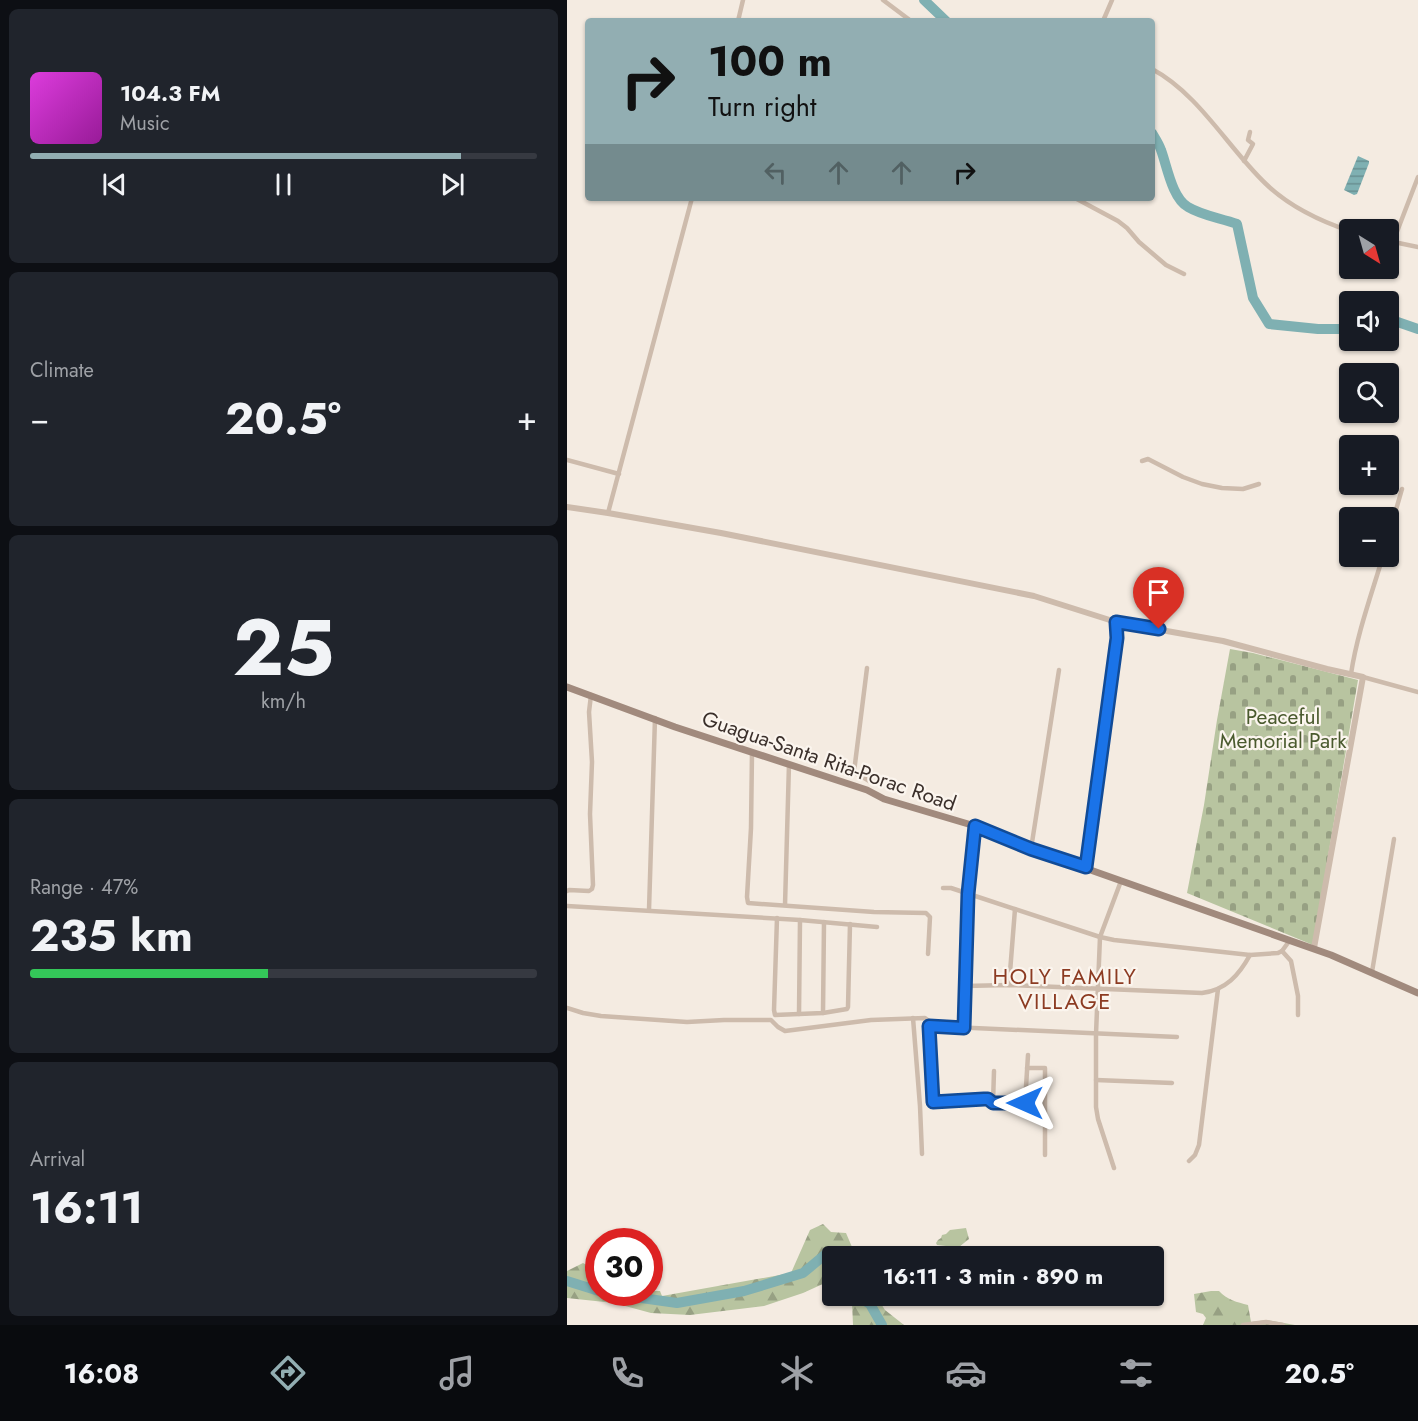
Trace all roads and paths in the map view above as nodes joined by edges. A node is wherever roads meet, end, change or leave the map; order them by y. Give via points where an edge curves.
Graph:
1 (743, 0) edge
2 (883, 0) edge
3 (1112, 0) edge
4 (739, 18) edge
5 (907, 18) edge
6 (1104, 18) edge
7 (1155, 71) edge
8 (1251, 132) dead end
9 (1244, 161) junction
10 (1418, 177) edge
11 (691, 201) edge
12 (1081, 201) edge
13 (1399, 223) edge
14 (1339, 228) edge
15 (1399, 243) edge
16 (1418, 247) edge
17 (1184, 274) dead end
18 (567, 460) edge
19 (1142, 461) dead end
20 (619, 474) junction
21 (1259, 484) dead end
22 (1402, 489) dead end
23 (567, 507) edge
24 (1397, 507) edge
25 (608, 513) junction
26 (1380, 567) edge
27 (1116, 622) junction
28 (867, 668) dead end
29 (1059, 670) dead end
30 (1351, 674) junction
31 (1363, 677) junction
32 (567, 687) edge
33 (1418, 692) edge
34 (591, 696) junction
35 (655, 718) junction
36 (752, 752) junction
37 (789, 764) junction
38 (871, 782) dead end
39 (975, 826) junction
40 (1394, 839) dead end
41 (1031, 849) junction
42 (1086, 867) junction
43 (1121, 881) junction
44 (943, 888) dead end
45 (567, 891) edge
46 (968, 894) junction
47 (785, 905) junction
48 (567, 906) edge
49 (1015, 909) junction
50 (649, 910) junction
51 (777, 918) junction
52 (800, 920) junction
53 (823, 922) junction
54 (850, 924) junction
55 (877, 927) dead end
56 (1100, 937) junction
57 (1290, 940) junction
58 (1314, 948) junction
59 (1282, 951) junction
60 (928, 954) dead end
61 (1250, 955) junction
62 (1372, 972) junction
63 (1009, 985) junction
64 (965, 986) junction
65 (1098, 989) junction
66 (1218, 989) junction
67 (1418, 993) edge
68 (567, 1008) edge
69 (823, 1012) junction
70 (799, 1014) junction
71 (1298, 1016) dead end
72 (913, 1018) junction
73 (929, 1026) junction
74 (964, 1028) junction
75 (1096, 1034) junction
76 (1177, 1037) dead end
77 (1028, 1055) dead end
78 (1027, 1068) junction
79 (994, 1071) dead end
80 (1096, 1080) junction
81 (1172, 1083) dead end
82 (993, 1103) junction
83 (922, 1154) dead end
84 (1045, 1155) dead end
85 (1189, 1161) dead end
86 (1114, 1168) dead end
87 (1243, 1325) edge
88 (1283, 1325) edge

1 - 4 street
2 - 5 street
3 - 6 street
7 - 9 street via 1175,84
8 - 9 street via 1248,140 1253,144
9 - 14 street via 1287,201
10 - 13 street
11 - 20 street
12 - 17 street via 1118,221 1166,265
15 - 16 street
18 - 20 street
19 - 21 street via 1148,459 1201,484 1243,489
20 - 25 street
22 - 24 street
23 - 25 street
25 - 27 street via 1034,596
26 - 30 street
27 - 30 street via 1223,641
27 - 42 street
28 - 38 street via 854,772
29 - 41 street
30 - 31 street
31 - 33 street
31 - 58 street
32 - 34 main road, Guagua-Santa Rita-Porac Road
34 - 35 main road, Guagua-Santa Rita-Porac Road
34 - 45 street via 592,889
35 - 36 main road, Guagua-Santa Rita-Porac Road
35 - 50 street
36 - 37 main road, Guagua-Santa Rita-Porac Road
36 - 47 street via 748,903
37 - 39 main road, Guagua-Santa Rita-Porac Road
37 - 47 street
39 - 41 main road, Guagua-Santa Rita-Porac Road
39 - 46 street
40 - 62 street
41 - 42 main road, Guagua-Santa Rita-Porac Road
42 - 43 main road, Guagua-Santa Rita-Porac Road
43 - 56 street
43 - 57 main road, Guagua-Santa Rita-Porac Road
44 - 46 street
46 - 49 street
46 - 64 street
47 - 60 street via 929,914
48 - 50 street
49 - 56 street
49 - 63 street
50 - 51 street
51 - 52 street
51 - 70 street via 774,1013
52 - 53 street
52 - 70 street
53 - 54 street
53 - 69 street
54 - 55 street
54 - 69 street via 848,1007
56 - 61 street
56 - 65 street
57 - 58 main road, Guagua-Santa Rita-Porac Road
57 - 59 street
58 - 62 main road, Guagua-Santa Rita-Porac Road
59 - 61 street
59 - 71 street via 1291,961
61 - 66 street via 1236,976
62 - 67 main road, Guagua-Santa Rita-Porac Road
63 - 64 street
63 - 65 street
64 - 74 street
65 - 66 street via 1193,993
65 - 75 street
66 - 85 street via 1199,1145
68 - 72 street via 601,1016 687,1022 771,1020 785,1031
69 - 70 street
72 - 73 street via 928,1019
72 - 83 street
73 - 74 street
73 - 82 street via 933,1102 988,1099
74 - 75 street
75 - 76 street
75 - 80 street
77 - 78 street
78 - 82 street via 1025,1103
78 - 84 street via 1045,1068
79 - 82 street
80 - 81 street
80 - 86 street via 1098,1119
87 - 88 street

